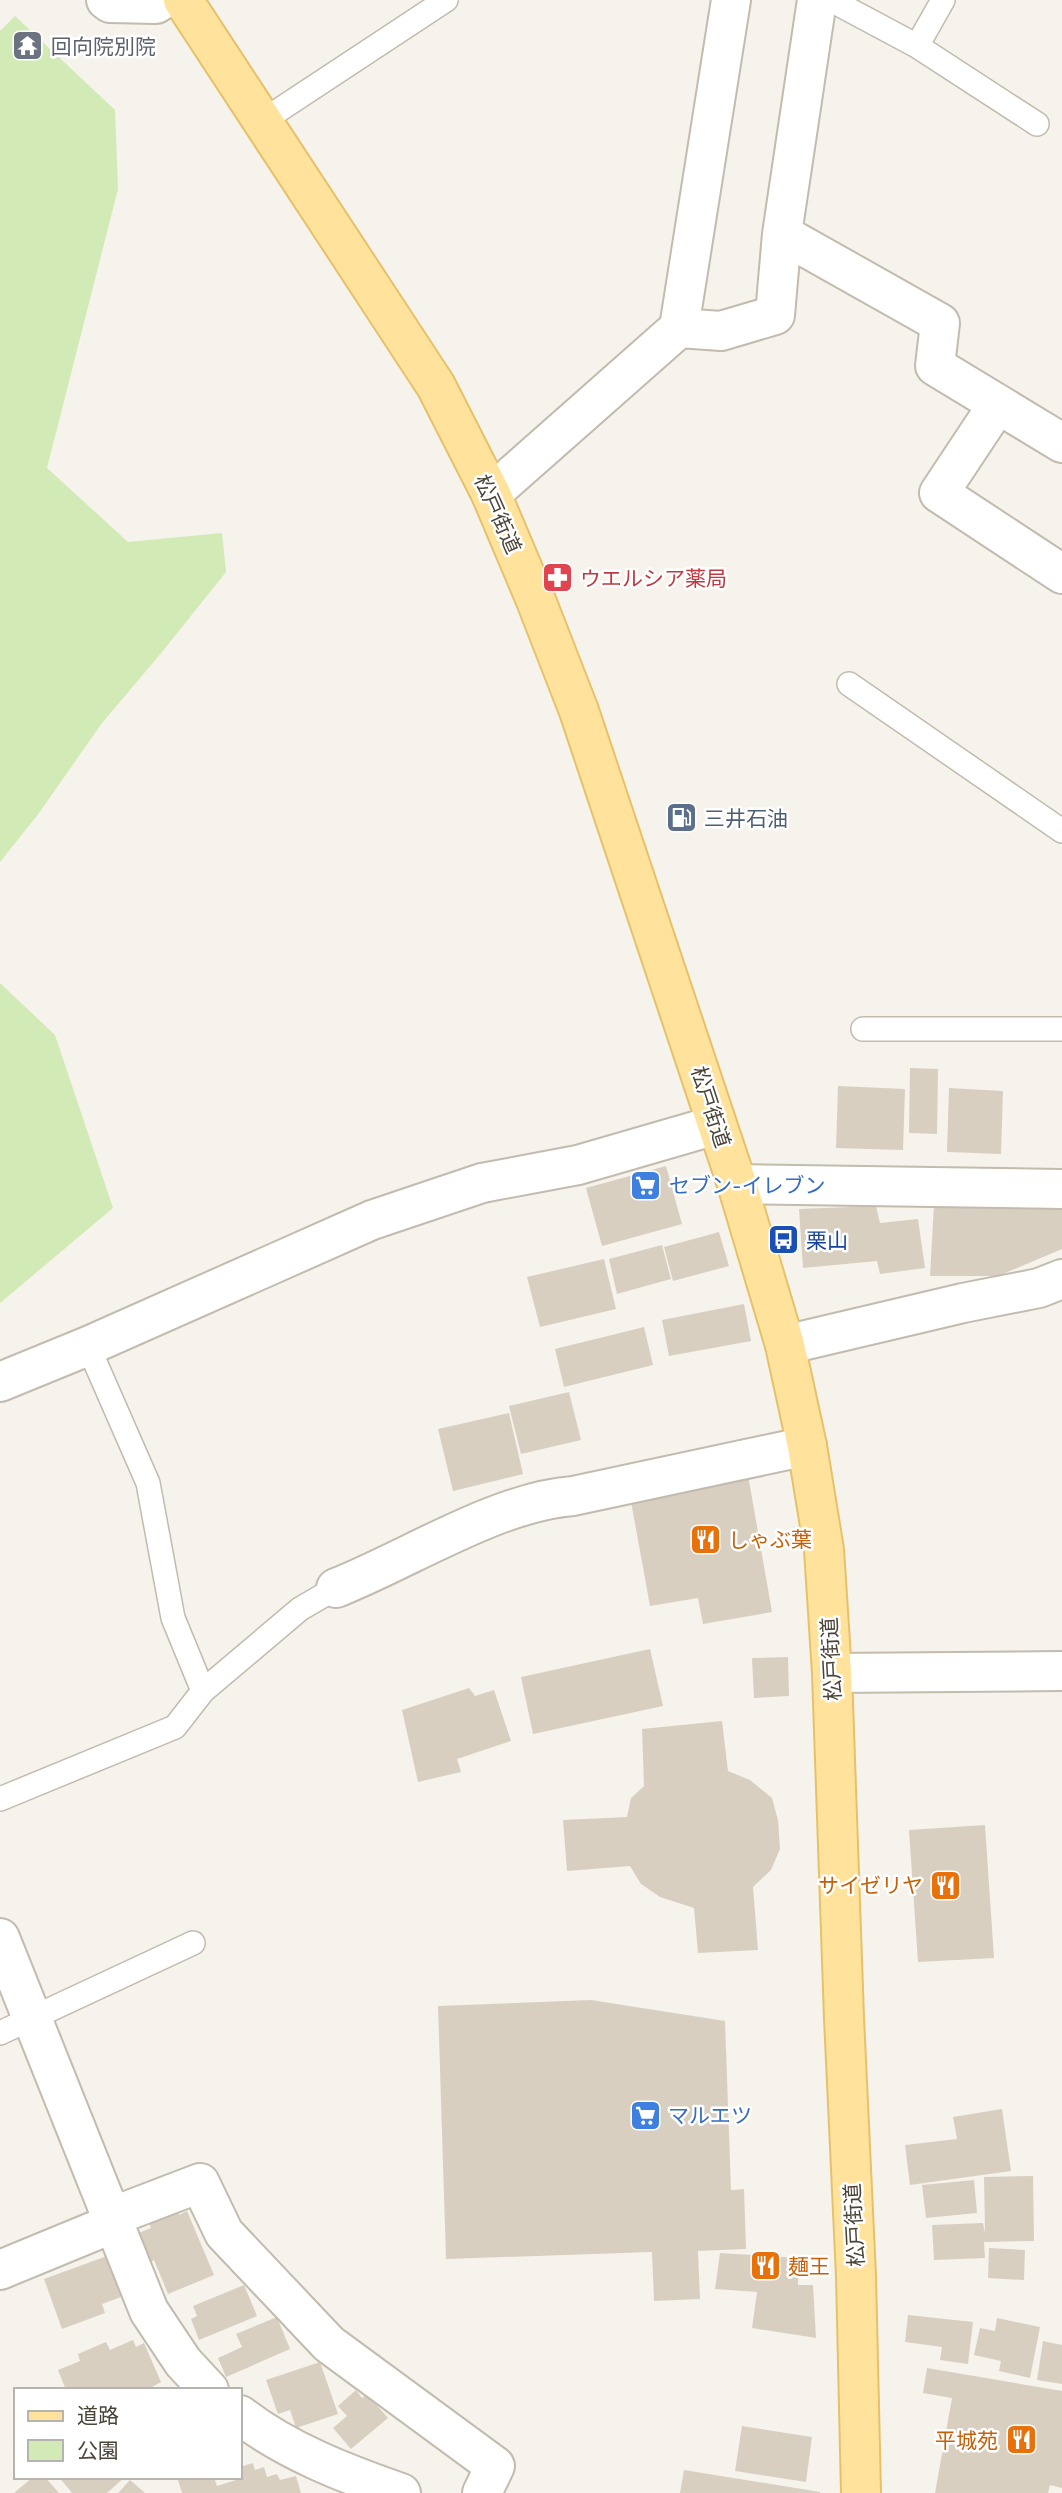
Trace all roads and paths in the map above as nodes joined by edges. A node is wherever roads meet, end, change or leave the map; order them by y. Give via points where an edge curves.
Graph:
1 (106, 0) edge
2 (162, 0) edge
3 (183, 0) edge
4 (446, 0) edge
5 (731, 0) edge
6 (817, 0) edge
7 (831, 0) edge
8 (943, 0) edge
9 (917, 46) junction
10 (264, 120) junction
11 (1037, 124) dead end
12 (782, 234) junction
13 (679, 328) junction
14 (998, 404) junction
15 (1062, 443) edge
16 (491, 494) junction
17 (1062, 574) edge
18 (849, 684) dead end
19 (1062, 831) edge
20 (863, 1029) dead end
21 (1062, 1029) edge
22 (716, 1125) junction
23 (737, 1184) junction
24 (1062, 1189) edge
25 (1062, 1279) edge
26 (785, 1345) junction
27 (88, 1346) junction
28 (0, 1382) edge
29 (807, 1446) junction
30 (337, 1588) joint
31 (1062, 1671) edge
32 (832, 1673) junction
33 (203, 1691) junction
34 (0, 1799) edge
35 (0, 1938) edge
36 (193, 1943) dead end
37 (16, 2026) edge
38 (113, 2220) junction
39 (0, 2270) edge
40 (207, 2388) edge
41 (242, 2417) edge
42 (401, 2493) edge
43 (482, 2493) edge
44 (861, 2493) edge

1 - 2 street via 156,4
3 - 10 main road, 松戸街道
4 - 10 lane
5 - 13 street
6 - 12 street
7 - 9 lane
8 - 9 lane
9 - 11 lane
10 - 16 main road, 松戸街道 via 436,386
12 - 13 street via 775,315 721,331
12 - 14 street via 940,323 935,366
13 - 16 street
14 - 15 street
14 - 17 street via 939,493
16 - 22 main road, 松戸街道 via 579,711
18 - 19 lane
20 - 21 lane
22 - 23 main road, 松戸街道
22 - 27 street via 578,1165 482,1183 372,1220
23 - 24 street
23 - 26 main road, 松戸街道
25 - 26 street
26 - 29 main road, 松戸街道
27 - 28 street
27 - 33 lane via 148,1483 173,1618
29 - 30 street via 557,1497 489,1517
29 - 32 main road, 松戸街道 via 824,1550
30 - 33 lane via 300,1609
31 - 32 street
32 - 44 main road, 松戸街道
33 - 34 lane via 175,1727
35 - 37 street
36 - 37 lane
37 - 38 street
38 - 39 street
38 - 40 street via 149,2311
38 - 43 street via 200,2183 224,2233 329,2344 495,2466
41 - 42 street via 313,2457

